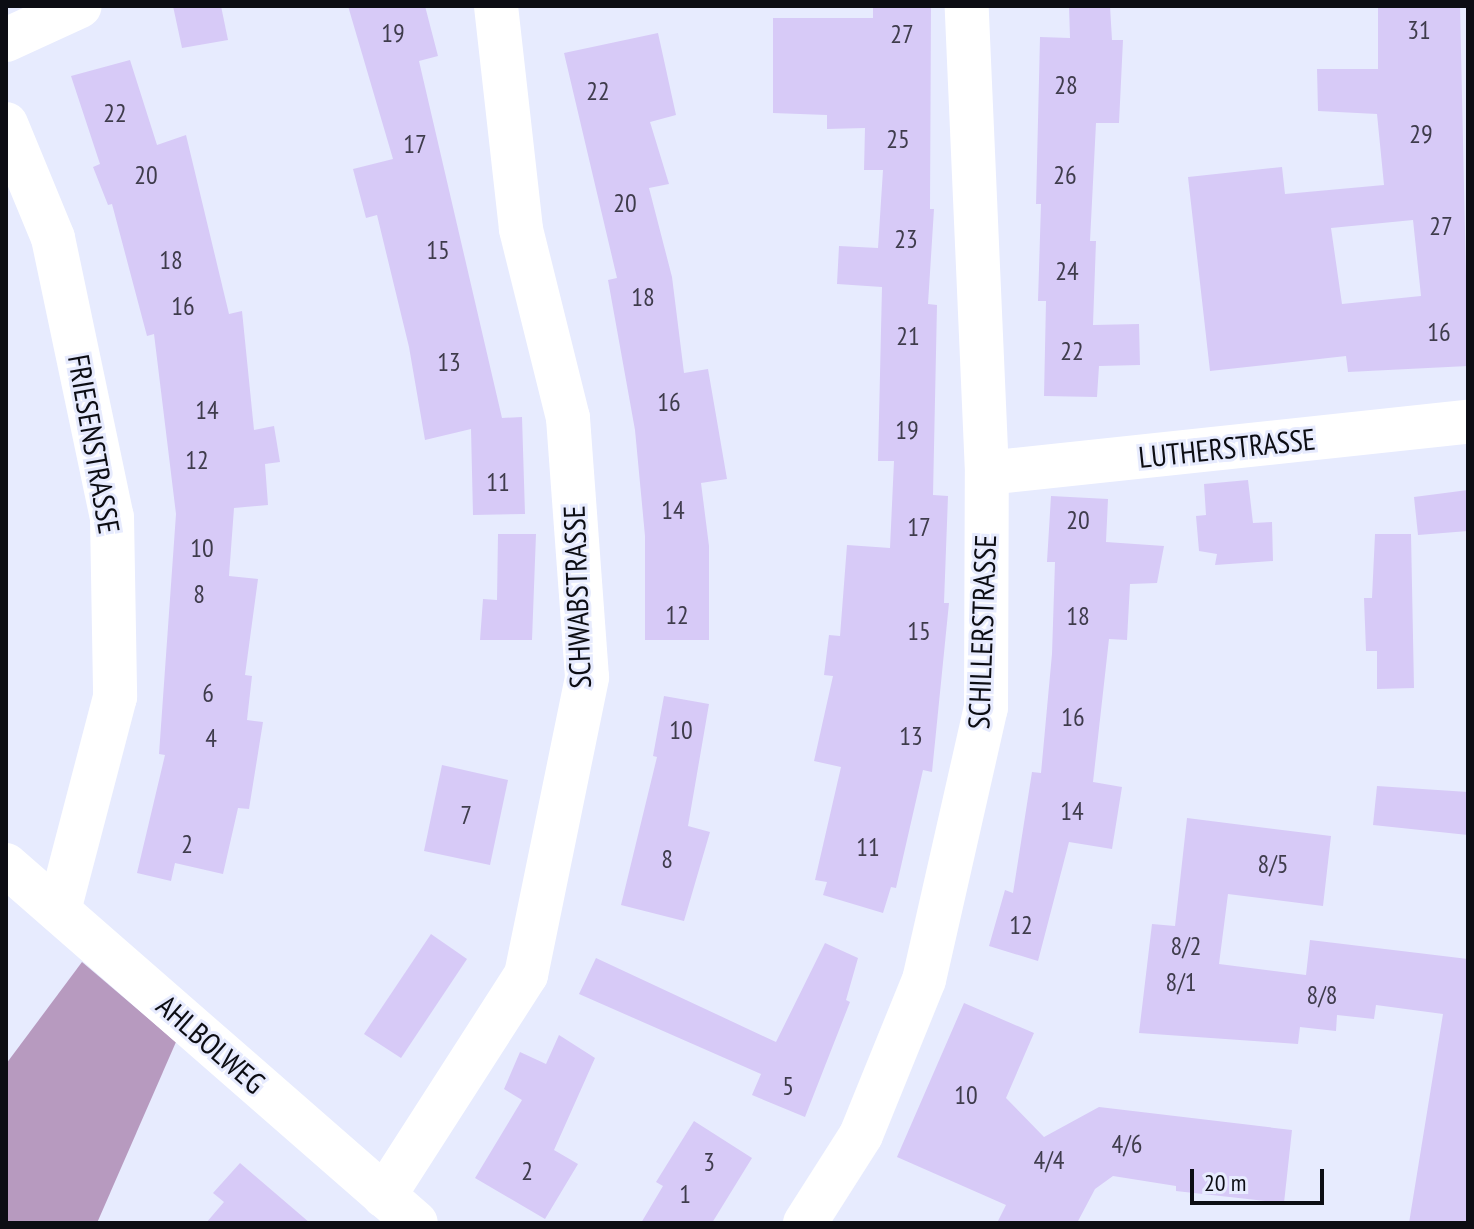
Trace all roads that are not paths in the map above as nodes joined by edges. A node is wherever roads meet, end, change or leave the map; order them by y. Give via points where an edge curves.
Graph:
1 (80, 6) edge
2 (496, 6) edge
3 (967, 6) edge
4 (6, 40) edge
5 (6, 124) edge
6 (1468, 422) edge
7 (987, 473) junction
8 (6, 865) edge
9 (59, 911) junction
10 (400, 1209) edge
11 (805, 1223) edge

1 - 4 street
2 - 10 street, SCHWABSTRASSE via 521,229 568,418 587,677 526,975
3 - 7 street, SCHILLERSTRASSE
5 - 9 street, FRIESENSTRASSE via 53,238 112,517 115,697
6 - 7 street, LUTHERSTRASSE
7 - 11 street, SCHILLERSTRASSE via 986,708 954,860 924,980 861,1135
8 - 9 street, AHLBOLWEG
9 - 10 street, AHLBOLWEG

